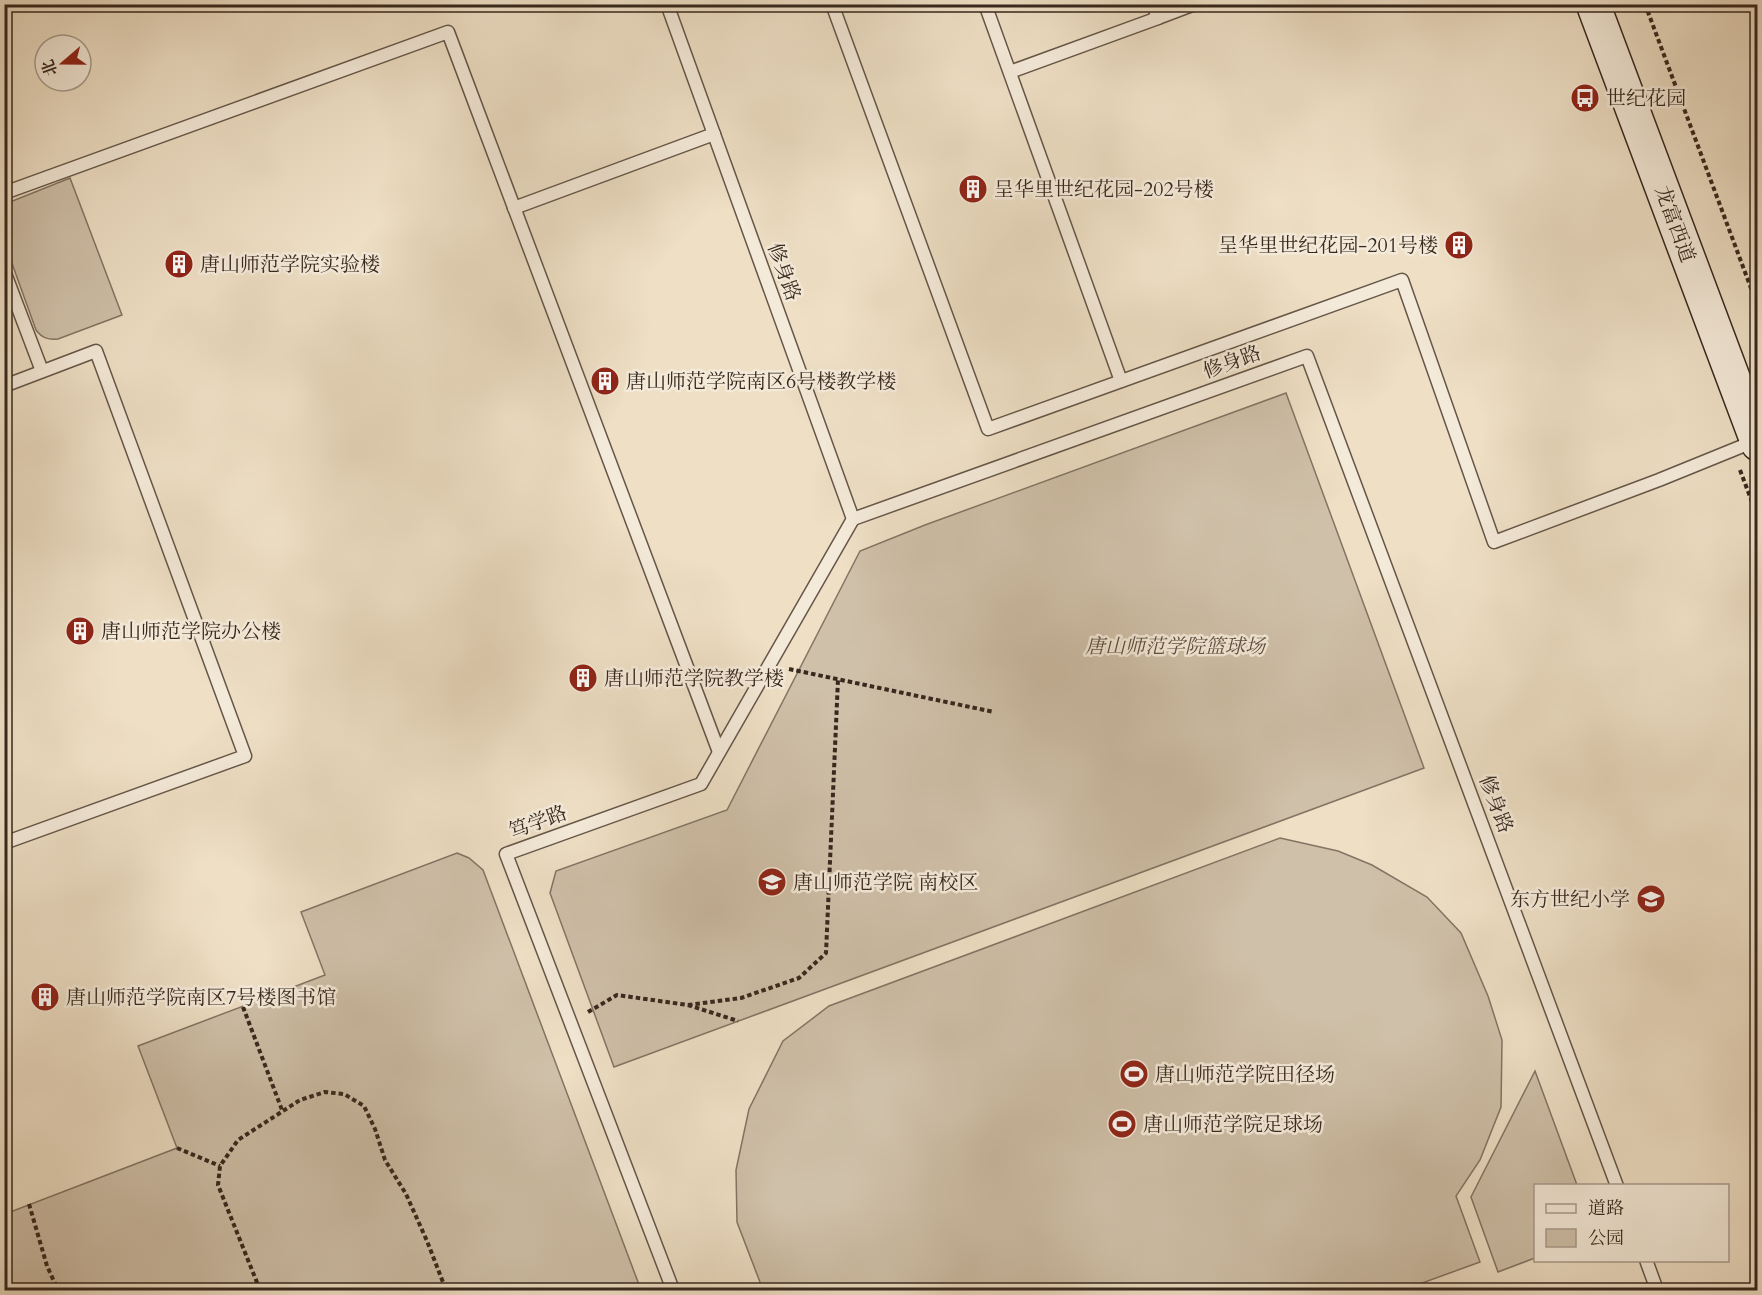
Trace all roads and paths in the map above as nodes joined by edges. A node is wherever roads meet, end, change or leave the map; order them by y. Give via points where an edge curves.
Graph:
1 (667, 4) edge
2 (832, 4) edge
3 (985, 4) edge
4 (1154, 4) edge
5 (1195, 4) edge
6 (1593, 4) edge
7 (1615, 4) edge
8 (1645, 4) edge
9 (1158, 18) junction
10 (1010, 72) junction
11 (714, 134) junction
12 (4, 194) edge
13 (513, 208) junction
14 (4, 271) edge
15 (1758, 307) edge
16 (42, 371) junction
17 (1121, 381) junction
18 (4, 386) edge
19 (1758, 386) edge
20 (1757, 443) edge
21 (853, 519) junction
22 (769, 664) junction
23 (838, 678) junction
24 (994, 712) dead end
25 (719, 752) junction
26 (4, 843) edge
27 (688, 1005) junction
28 (243, 1007) dead end
29 (738, 1021) dead end
30 (571, 1022) junction
31 (282, 1110) junction
32 (177, 1148) dead end
33 (220, 1166) junction
34 (1617, 1184) edge
35 (29, 1204) dead end
36 (1647, 1262) edge
37 (58, 1290) edge
38 (260, 1290) edge
39 (446, 1290) edge
40 (673, 1290) edge
41 (1657, 1290) edge

1 - 11 lane, 修身路
2 - 17 lane via 988,429
3 - 10 lane
4 - 9 lane
5 - 9 lane
6 - 20 main road, 龙富西道
7 - 19 main road, 龙富西道
8 - 15 path
9 - 10 lane
10 - 17 lane
11 - 13 lane
11 - 21 lane, 修身路
12 - 13 lane via 448,32
13 - 25 lane
14 - 16 lane
16 - 18 lane
16 - 26 lane via 96,351 245,756
17 - 20 lane via 1401,280 1494,542
21 - 22 lane, 笃学路
21 - 34 lane, 修身路 via 1307,356
22 - 23 path
22 - 25 lane, 笃学路
23 - 24 path
23 - 27 path via 825,953 799,978 741,998
25 - 30 lane, 笃学路 via 701,784 506,854
27 - 29 path
27 - 30 path via 617,995
28 - 31 path
30 - 40 lane, 笃学路
31 - 33 path via 238,1140
31 - 39 path via 325,1092 344,1094 364,1106
32 - 33 path
33 - 38 path via 218,1185
35 - 37 path
36 - 41 lane

